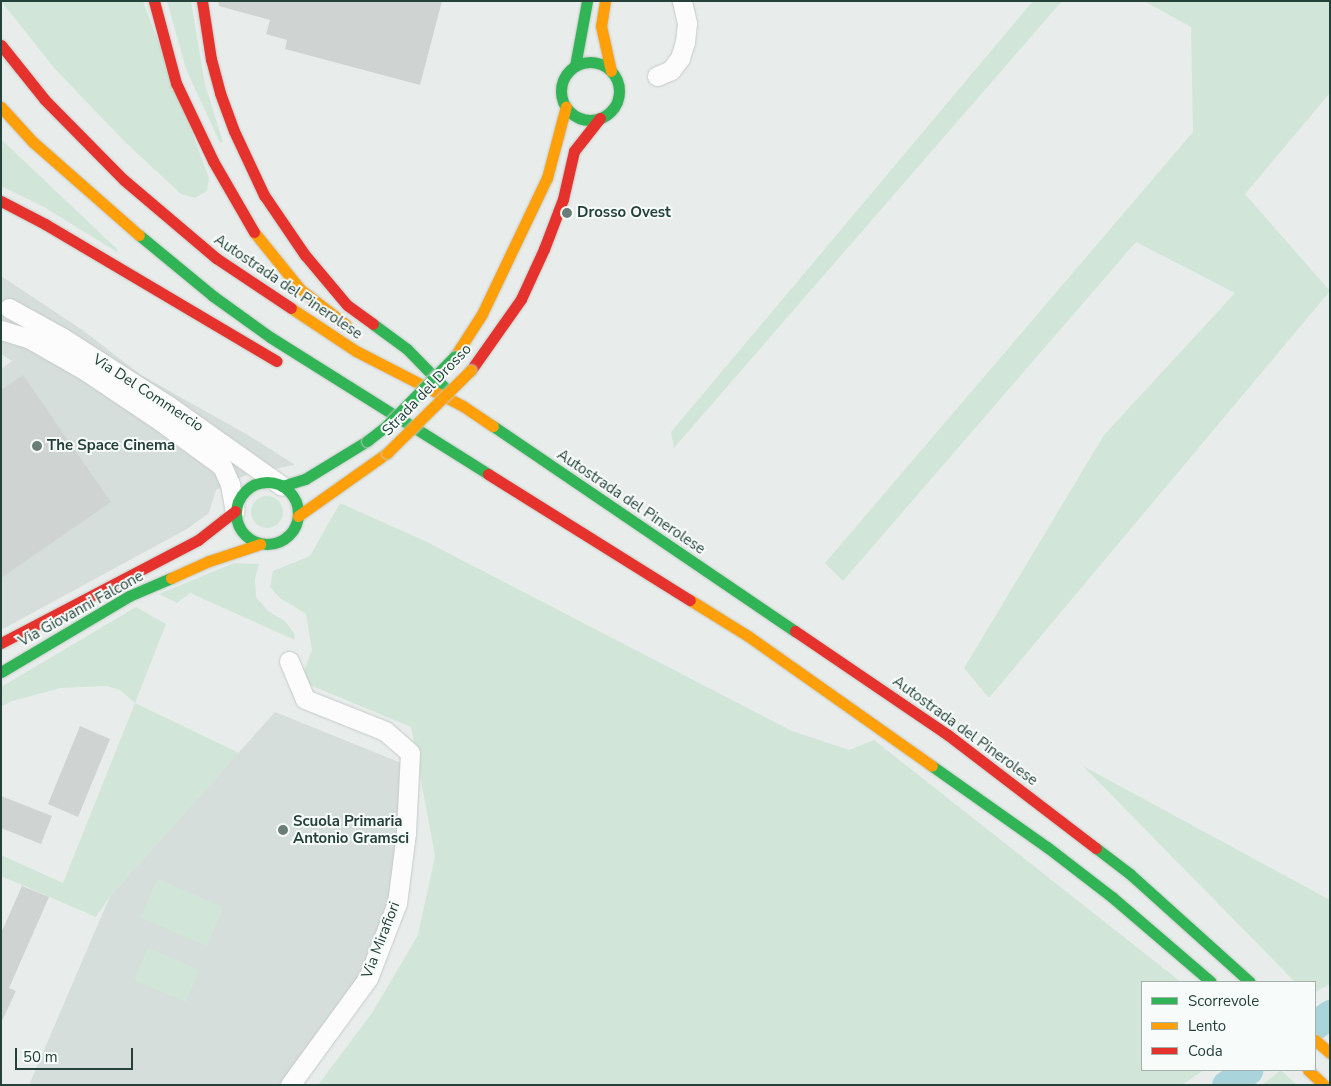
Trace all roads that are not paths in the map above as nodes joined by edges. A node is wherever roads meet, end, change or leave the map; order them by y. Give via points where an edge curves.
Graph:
1 (154, 1) edge
2 (202, 1) edge
3 (587, 1) edge
4 (605, 1) edge
5 (682, 1) edge
6 (1, 45) edge
7 (575, 66) junction
8 (612, 72) junction
9 (658, 76) dead end
10 (566, 106) junction
11 (1, 107) edge
12 (600, 118) junction
13 (1, 201) edge
14 (5, 302) edge
15 (1, 329) edge
16 (357, 333) dead end
17 (389, 355) dead end
18 (285, 366) dead end
19 (463, 406) junction
20 (370, 414) dead end
21 (282, 486) junction
22 (524, 496) junction
23 (236, 511) junction
24 (298, 516) junction
25 (260, 544) junction
26 (1, 644) edge
27 (289, 662) dead end
28 (1, 672) edge
29 (1210, 981) edge
30 (1249, 981) edge
31 (1316, 1041) edge
32 (1330, 1053) edge
33 (1309, 1071) edge
34 (290, 1085) edge
35 (1324, 1085) edge

1 - 16 main road via 176,83 213,162 254,233 300,288
2 - 19 main road via 220,93 264,195 327,283 347,305 407,349
3 - 7 main road
4 - 8 main road via 600,26
5 - 9 street via 687,23 680,58 671,70
6 - 19 main road, Autostrada del Pinerolese via 79,136 131,186 216,258 356,352
7 - 8 main road via 590,62 605,66
7 - 10 main road via 563,80 561,89
8 - 12 main road via 618,95 612,109
10 - 12 main road via 578,117
10 - 21 main road, Strada del Drosso, bridge via 547,178 482,314 455,356 367,442 306,480
11 - 22 main road via 33,142 99,202 213,296 270,337
12 - 24 main road, Strada del Drosso, bridge via 574,151 557,216 521,300 471,370 387,453
13 - 18 main road
14 - 15 street via 9,315
14 - 21 street, Via Del Commercio via 169,406
15 - 23 street, Via Del Commercio via 30,339 86,372 160,420 222,466
17 - 19 main road
19 - 30 main road, Autostrada del Pinerolese via 948,735 1130,874
20 - 22 main road
21 - 23 main road, Via Giovanni Falcone via 263,482 254,485 239,500
21 - 24 main road via 294,498
22 - 29 main road via 748,636 963,785 1105,892
23 - 25 main road via 242,532
23 - 26 main road, Via Giovanni Falcone via 198,540
24 - 25 main road, Via Giovanni Falcone via 288,536 274,544
25 - 28 main road, Via Giovanni Falcone via 209,561 130,596
27 - 34 street, Via Mirafiori via 305,700 385,731 410,753 406,833 397,903 368,978
31 - 32 main road
33 - 35 main road

